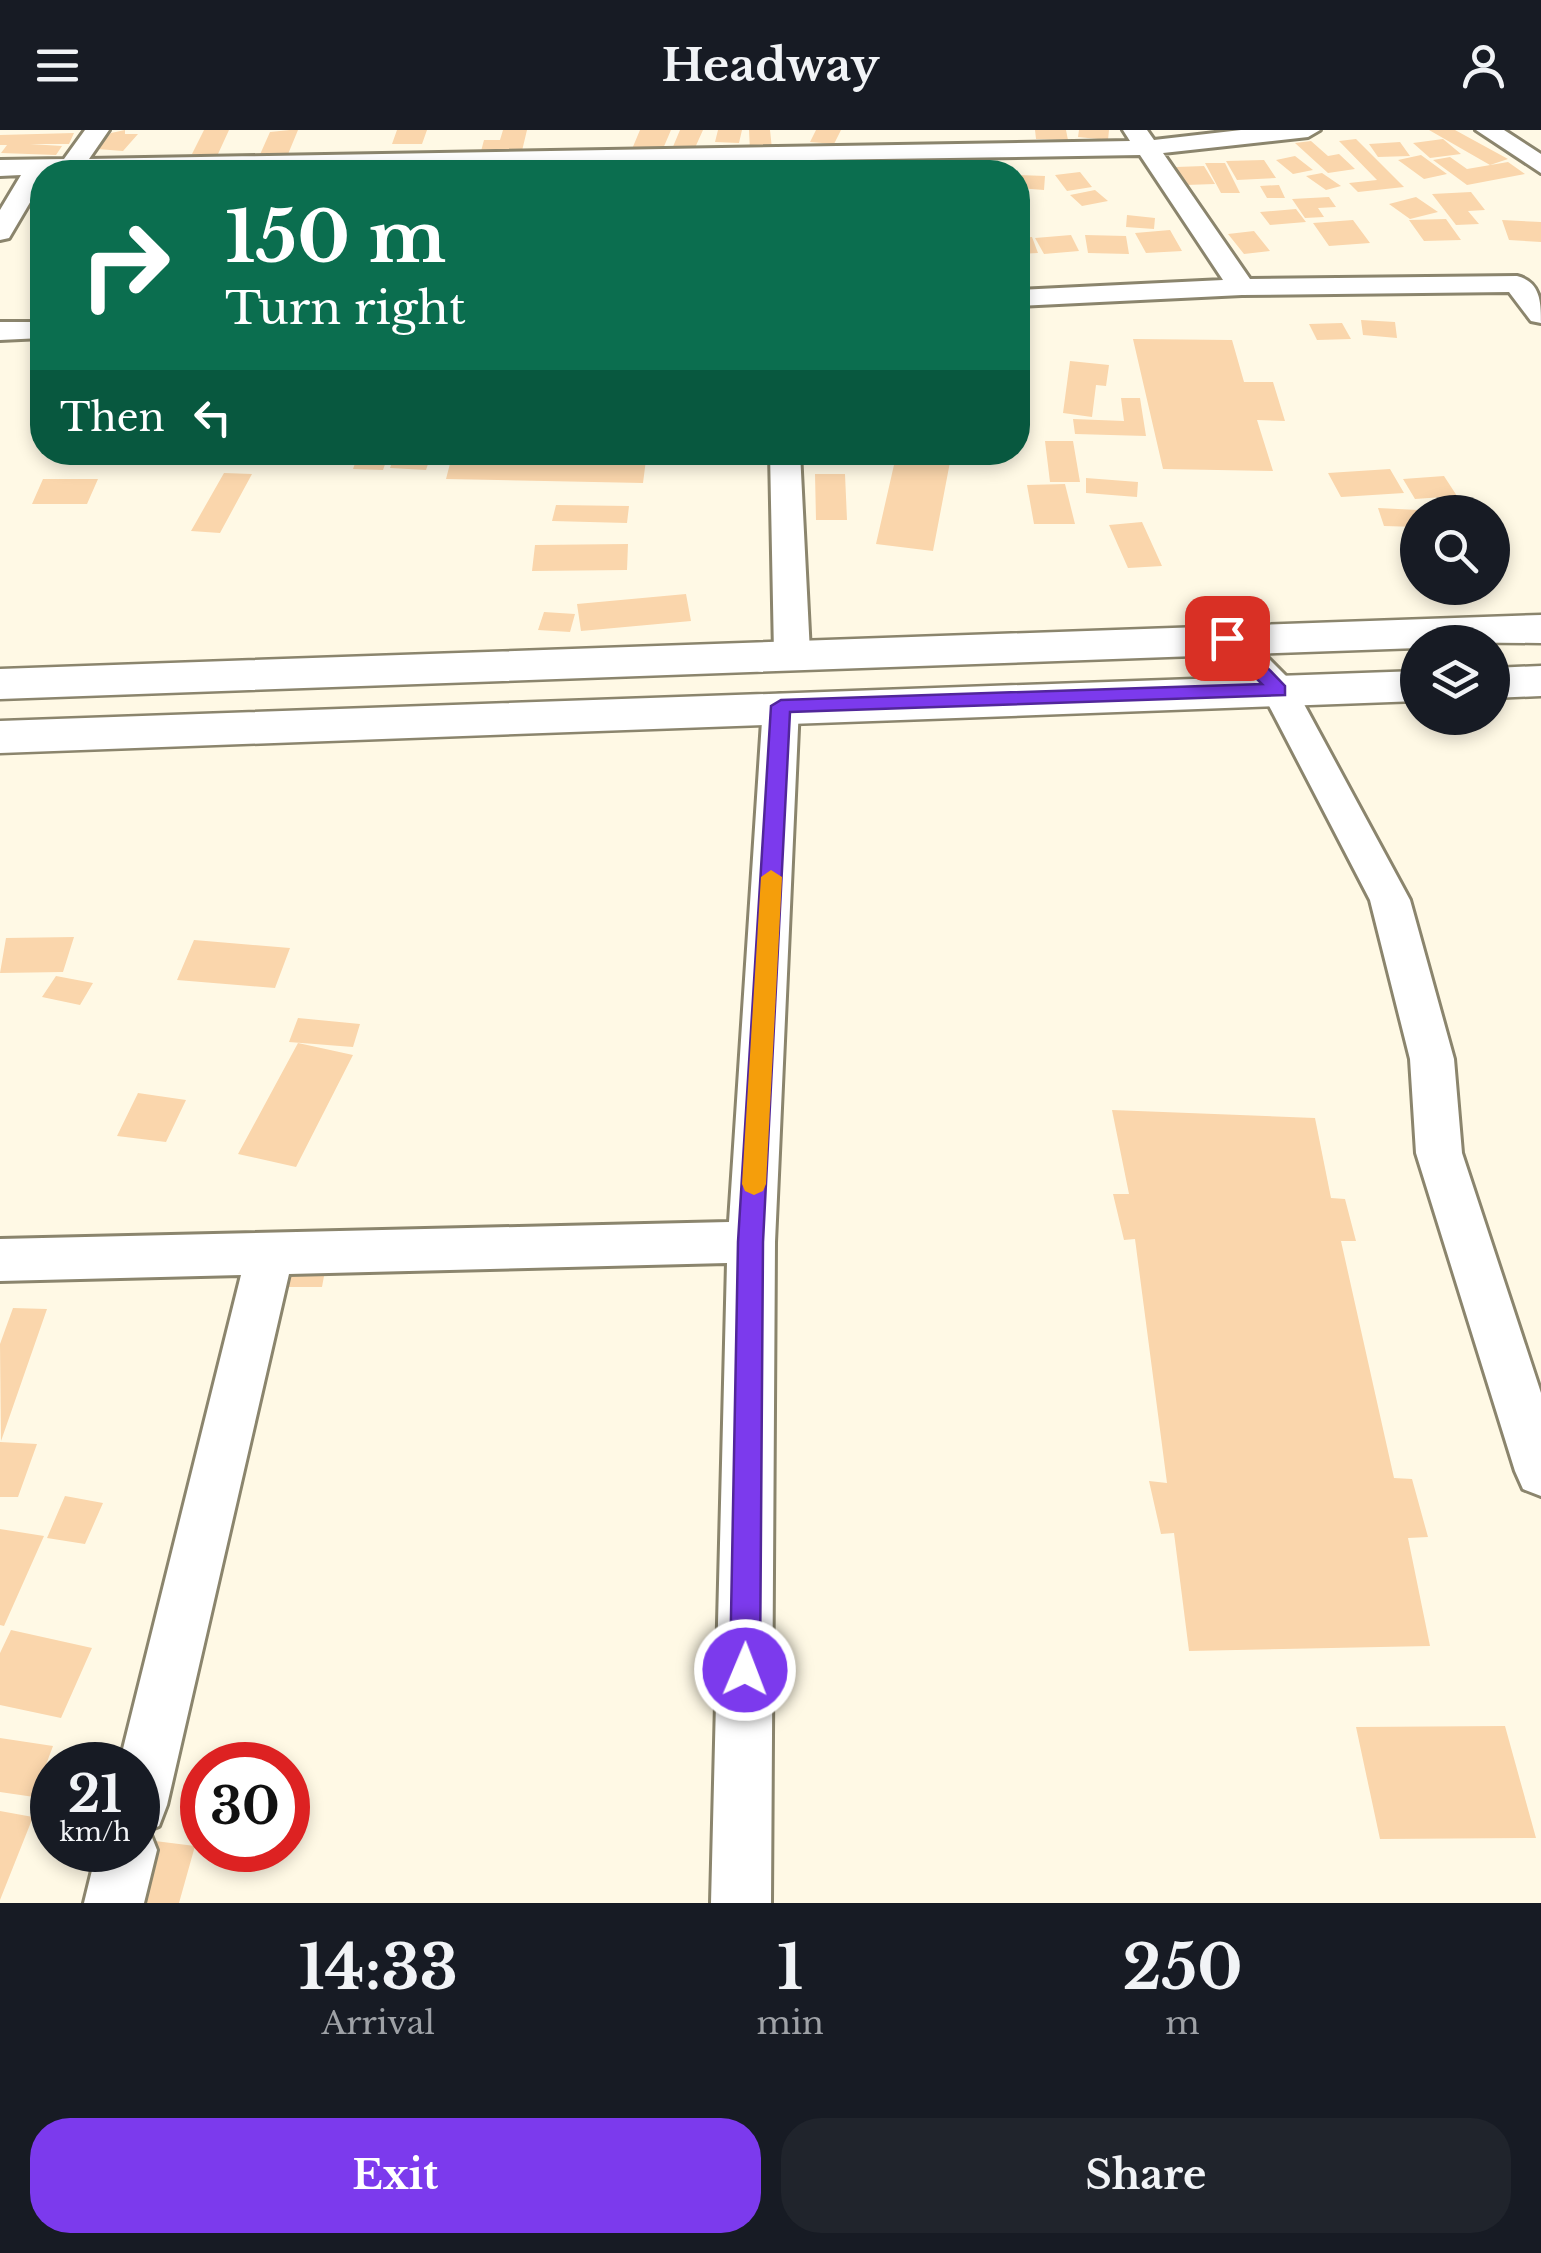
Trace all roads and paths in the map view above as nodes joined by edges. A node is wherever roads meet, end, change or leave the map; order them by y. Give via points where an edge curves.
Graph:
1 (97, 130) edge
2 (1308, 130) edge
3 (1488, 130) edge
4 (1139, 139) edge
5 (77, 160) edge
6 (339, 160) edge
7 (1541, 166) edge
8 (0, 168) edge
9 (30, 168) edge
10 (30, 181) edge
11 (0, 232) edge
12 (1533, 283) edge
13 (1242, 287) junction
14 (1030, 297) edge
15 (1541, 316) edge
16 (30, 330) edge
17 (0, 331) edge
18 (785, 465) edge
19 (1541, 628) edge
20 (1227, 638) junction
21 (792, 653) junction
22 (1541, 682) edge
23 (1510, 683) edge
24 (0, 684) edge
25 (1400, 687) edge
26 (1278, 690) junction
27 (781, 706) junction
28 (0, 738) edge
29 (751, 1242) junction
30 (270, 1254) junction
31 (0, 1260) edge
32 (1541, 1471) edge
33 (153, 1742) edge
34 (122, 1872) edge
35 (114, 1903) edge
36 (741, 1903) edge

1 - 5 street
2 - 4 street
3 - 7 street
4 - 6 street
4 - 13 street
8 - 9 street
10 - 11 street
12 - 13 street
12 - 15 street
13 - 14 street
16 - 17 street
18 - 21 street
19 - 20 highway
20 - 21 highway
20 - 26 street
21 - 24 highway
22 - 23 highway
25 - 26 highway
26 - 27 highway
26 - 32 street via 1390,900 1432,1059 1440,1153
27 - 28 highway
27 - 29 street
29 - 30 street
29 - 36 street
30 - 31 street
30 - 33 street
34 - 35 street

